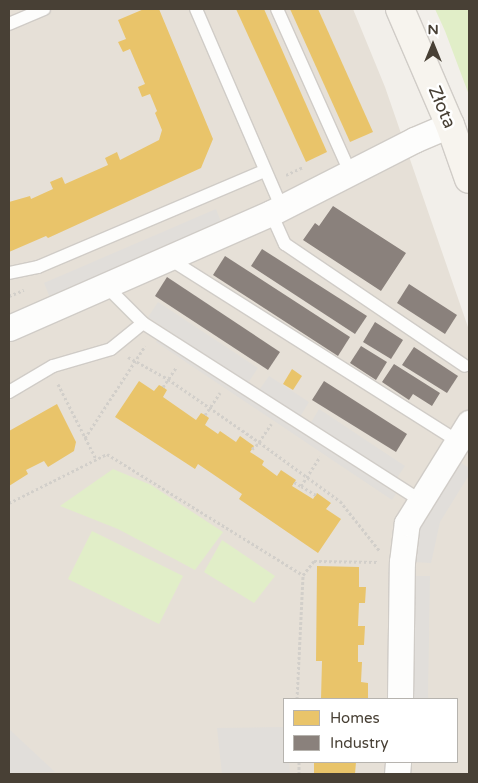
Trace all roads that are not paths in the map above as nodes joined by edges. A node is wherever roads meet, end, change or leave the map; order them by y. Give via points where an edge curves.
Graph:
1 (44, 9) edge
2 (196, 9) edge
3 (277, 9) edge
4 (400, 9) edge
5 (9, 24) edge
6 (450, 126) junction
7 (264, 171) junction
8 (350, 172) junction
9 (469, 179) edge
10 (276, 211) junction
11 (168, 258) junction
12 (9, 273) edge
13 (106, 286) junction
14 (143, 323) junction
15 (9, 328) edge
16 (465, 366) dead end
17 (9, 392) edge
18 (464, 432) edge
19 (421, 501) junction
20 (400, 698) edge

1 - 5 lane
2 - 7 lane
3 - 8 lane
4 - 6 street, Złota
6 - 8 street
6 - 9 street, Złota
7 - 10 lane
7 - 12 lane via 38,267
8 - 10 street
10 - 11 street
10 - 16 lane via 285,244
11 - 13 street
11 - 18 lane
13 - 14 lane
13 - 15 street
14 - 17 lane via 111,349 50,368
14 - 19 lane
18 - 19 street
19 - 20 street via 408,523 396,562

